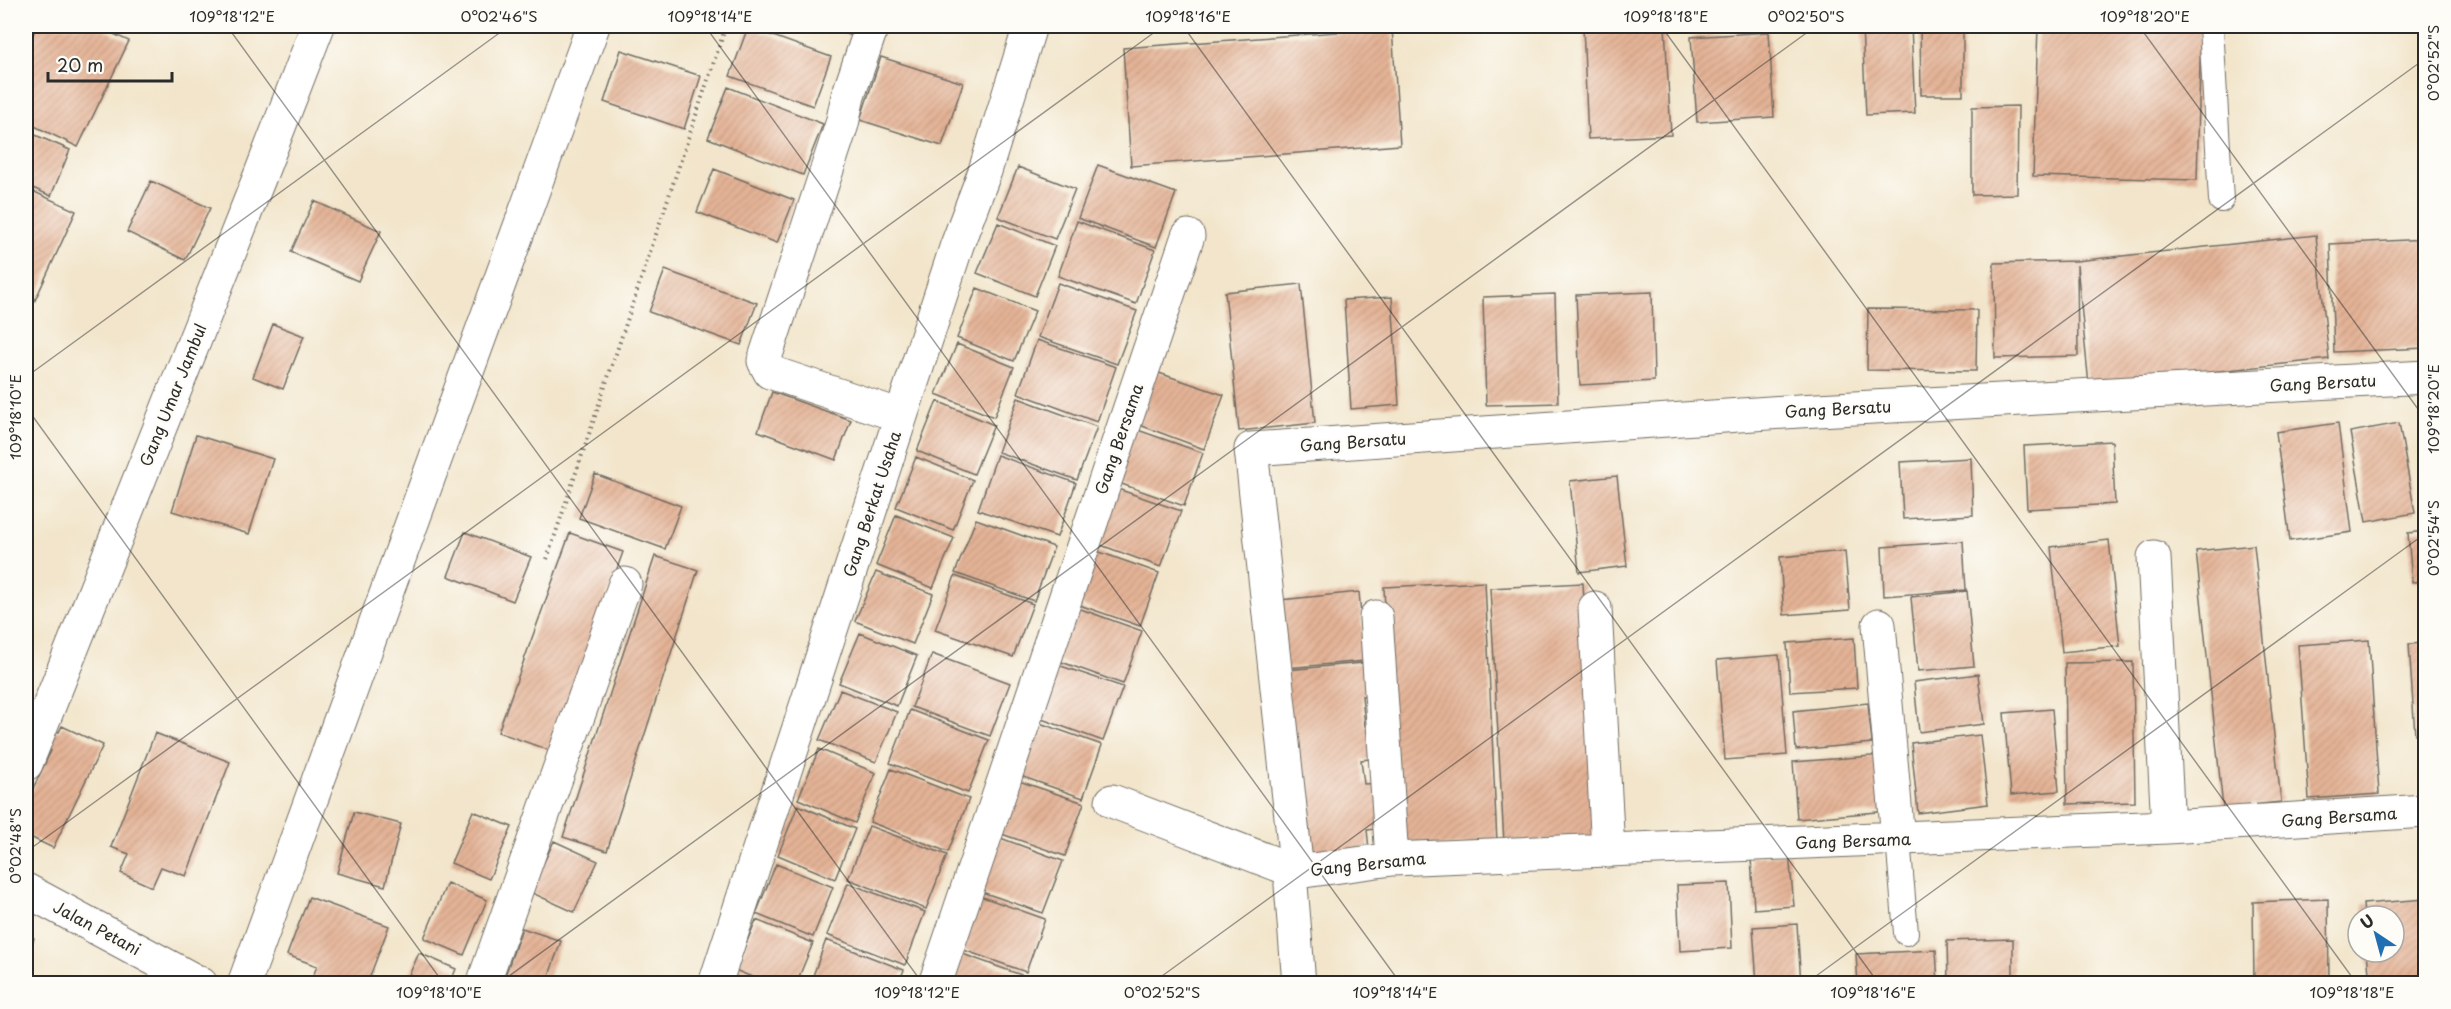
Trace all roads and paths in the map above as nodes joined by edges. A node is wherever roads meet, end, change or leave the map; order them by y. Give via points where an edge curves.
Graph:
1 (318, 26) edge
2 (593, 26) edge
3 (726, 26) edge
4 (872, 26) edge
5 (1030, 26) edge
6 (2211, 26) edge
7 (2221, 200) dead end
8 (1188, 236) dead end
9 (2426, 377) edge
10 (901, 416) junction
11 (2154, 556) dead end
12 (547, 559) dead end
13 (625, 584) dead end
14 (1595, 608) dead end
15 (1376, 617) dead end
16 (1879, 625) dead end
17 (26, 764) edge
18 (1112, 801) dead end
19 (2426, 812) edge
20 (2168, 827) junction
21 (1898, 839) junction
22 (1608, 851) junction
23 (1392, 859) junction
24 (1294, 878) junction
25 (26, 890) edge
26 (1906, 933) dead end
27 (201, 984) edge
28 (244, 984) edge
29 (483, 984) edge
30 (715, 984) edge
31 (935, 984) edge
32 (1299, 984) edge

1 - 17 street, Gang Umar Jambul
2 - 28 street
3 - 12 path
4 - 10 street via 764,361 770,372
5 - 10 street, Gang Berkat Usaha
6 - 7 lane
8 - 31 street, Gang Bersama
9 - 24 street, Gang Bersatu via 1799,411 1251,449
10 - 30 street, Gang Berkat Usaha
11 - 20 street
13 - 29 street
14 - 22 street
15 - 23 street
16 - 21 street
18 - 24 street
19 - 20 street, Gang Bersama
20 - 21 street, Gang Bersama
21 - 22 street, Gang Bersama
21 - 26 lane
22 - 23 street, Gang Bersama
23 - 24 street, Gang Bersama
24 - 32 street
25 - 27 street, Jalan Petani

